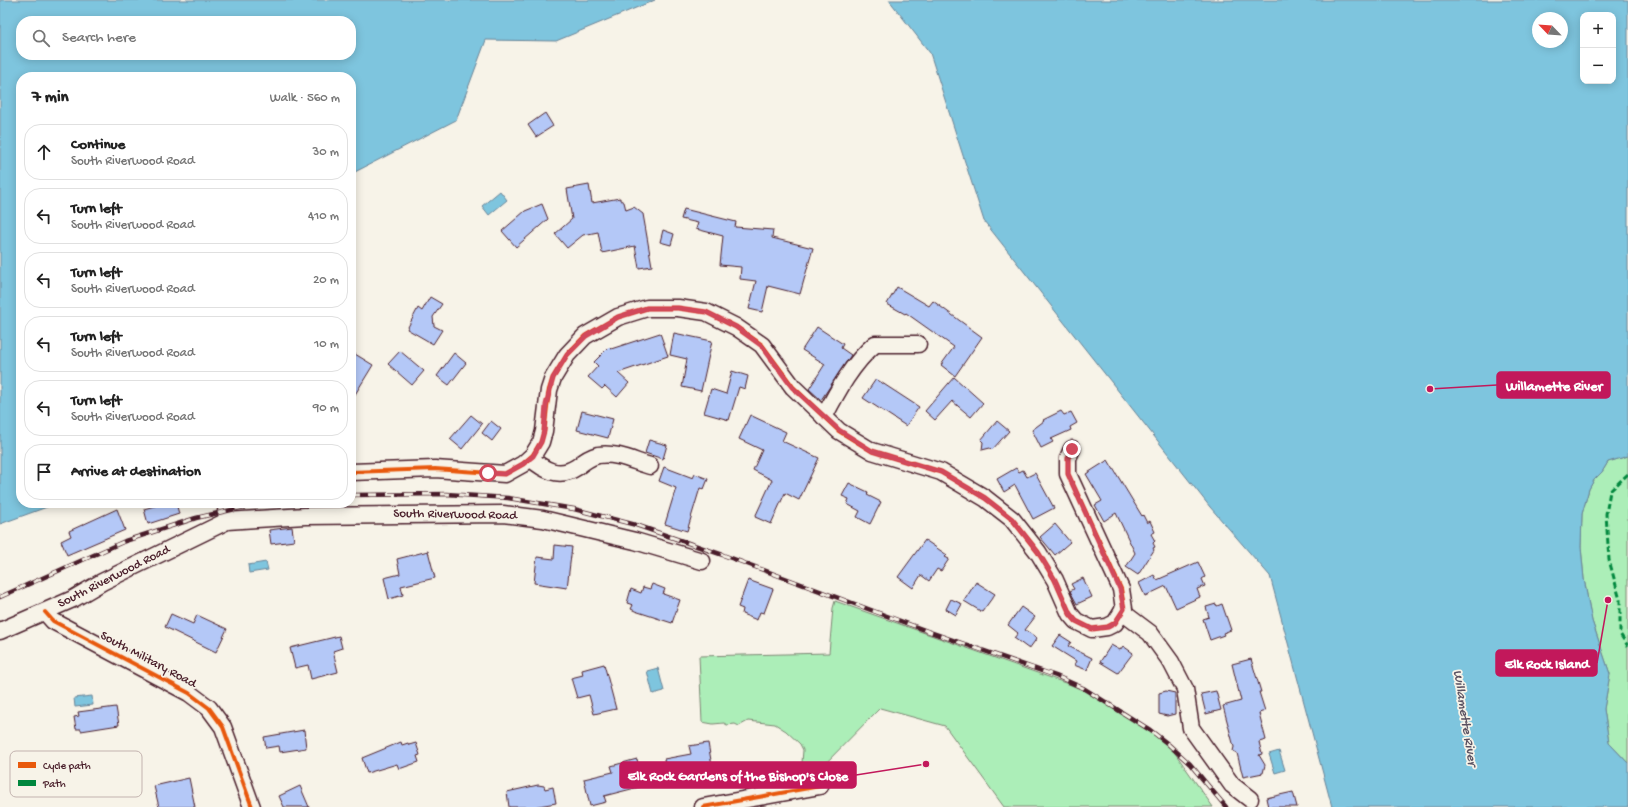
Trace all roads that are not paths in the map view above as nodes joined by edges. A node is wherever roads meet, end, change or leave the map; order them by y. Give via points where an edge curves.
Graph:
1 (918, 344) dead end
2 (824, 417) junction
3 (1072, 449) dead end
4 (530, 458) junction
5 (650, 466) dead end
6 (356, 472) edge
7 (228, 508) edge
8 (228, 521) junction
9 (702, 561) dead end
10 (45, 612) junction
11 (1122, 612) junction
12 (0, 631) edge
13 (820, 786) dead end
14 (1250, 799) dead end
15 (252, 807) edge
16 (703, 807) edge

1 - 2 street via 874,344 863,354 839,388
2 - 4 street via 792,387 762,346 736,327 706,312 678,308 647,308 618,317 601,326 586,336 567,355 558,368 549,390 541,442
2 - 11 street via 872,451 941,472 985,498 1012,519 1038,552 1076,621 1092,629 1108,627 1115,623
3 - 11 street via 1068,458 1068,474 1120,589 1124,609
4 - 5 street via 545,470 559,473 568,472 600,455 614,455
4 - 6 street via 505,474 435,469
7 - 8 street
8 - 9 street, South Riverwood Road via 305,516 474,513 522,516 635,541
8 - 10 street, South Riverwood Road
10 - 12 street, South Riverwood Road
10 - 15 street, South Military Road via 53,621 189,693 209,708 223,727
11 - 14 street via 1150,633 1171,662 1186,689 1191,728 1232,785
13 - 16 street

